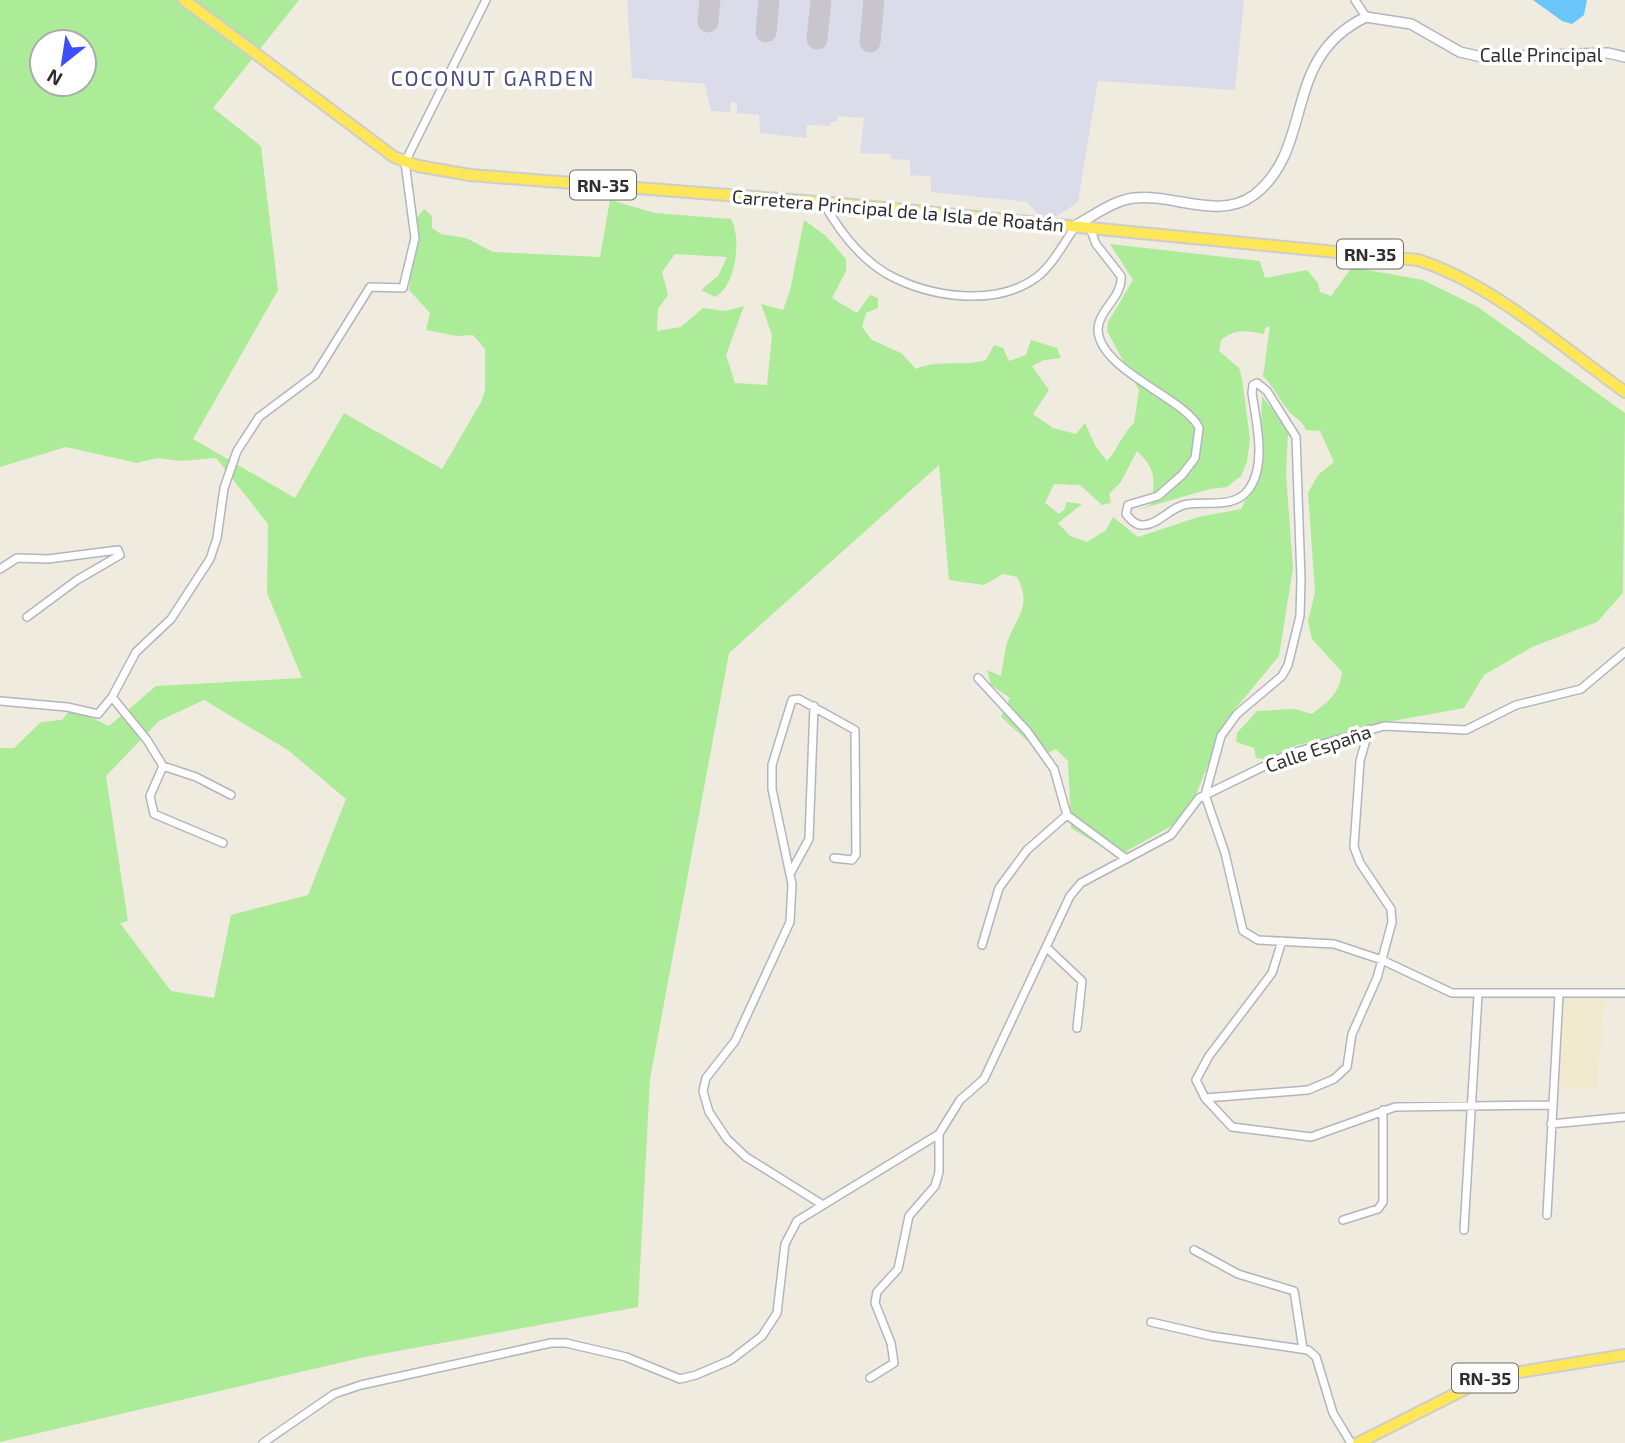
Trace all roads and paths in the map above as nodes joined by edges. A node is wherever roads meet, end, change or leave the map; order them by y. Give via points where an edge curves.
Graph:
1 (184, 0) edge
2 (486, 0) edge
3 (1355, 0) edge
4 (1366, 17) junction
5 (1625, 57) edge
6 (405, 162) junction
7 (823, 202) junction
8 (1076, 225) junction
9 (1090, 228) junction
10 (1625, 392) edge
11 (0, 569) edge
12 (27, 617) dead end
13 (1625, 652) edge
14 (978, 678) dead end
15 (112, 697) junction
16 (0, 701) edge
17 (814, 706) junction
18 (1369, 729) junction
19 (163, 766) junction
20 (1205, 795) junction
21 (231, 796) dead end
22 (1067, 815) junction
23 (223, 843) dead end
24 (834, 858) dead end
25 (1125, 858) junction
26 (790, 873) junction
27 (1282, 941) junction
28 (982, 945) dead end
29 (1046, 947) junction
30 (1382, 960) junction
31 (1625, 993) edge
32 (1559, 994) junction
33 (1478, 995) junction
34 (1077, 1028) dead end
35 (1205, 1098) junction
36 (1551, 1105) junction
37 (1471, 1106) junction
38 (1383, 1110) junction
39 (1625, 1117) edge
40 (1551, 1124) junction
41 (939, 1133) junction
42 (824, 1205) junction
43 (1547, 1214) dead end
44 (1343, 1220) dead end
45 (1464, 1230) dead end
46 (1195, 1250) dead end
47 (1151, 1322) dead end
48 (1303, 1349) junction
49 (1625, 1355) edge
50 (870, 1378) dead end
51 (262, 1443) edge
52 (1351, 1443) edge
53 (1358, 1443) edge

1 - 6 main road, Carretera Principal de la Isla de Roatán / RN-35 via 358,134
2 - 6 street
3 - 4 street
4 - 5 street, Calle Principal via 1411,24 1460,52 1482,57 1608,53
4 - 8 street via 1324,48 1308,80 1281,164 1252,197 1233,205 1210,206 1133,198
6 - 7 main road, Carretera Principal de la Isla de Roatán / RN-35 via 470,175
6 - 15 street via 415,238 403,288 370,287 315,375 260,417 237,451 228,476 209,559 171,619 136,652
7 - 8 main road, Carretera Principal de la Isla de Roatán / RN-35
7 - 8 street via 835,224 886,273 922,289 960,296 1020,288 1039,276
8 - 9 main road, Carretera Principal de la Isla de Roatán / RN-35
9 - 10 main road, Carretera Principal de la Isla de Roatán / RN-35 via 1418,260 1483,288
9 - 20 street via 1096,244 1121,276 1120,289 1100,320 1102,342 1138,380 1188,413 1199,428 1195,458 1165,492 1128,505 1126,514 1131,521 1148,525 1182,505 1229,502 1250,488 1257,457 1253,385 1267,391 1296,437 1301,579 1300,616 1291,655 1282,676 1237,714 1221,736
11 - 12 street via 17,558 118,550 120,555 76,580
13 - 18 street, Calle España via 1581,689 1517,705 1466,730
14 - 22 street via 1054,769
15 - 16 street via 98,714
15 - 19 street
17 - 24 street via 855,730 856,855 852,860
17 - 26 street via 809,839
17 - 26 street via 792,700 772,765 772,789
18 - 20 street, Calle España via 1289,754
18 - 30 street via 1360,761 1354,847 1391,909
19 - 21 street
19 - 23 street via 150,796 155,814
20 - 25 street via 1171,835
20 - 27 street via 1225,853 1243,931 1258,940
22 - 25 street
22 - 28 street via 1027,850 999,888
25 - 29 street via 1081,883
26 - 42 street via 790,922 735,1041 706,1078 702,1091 727,1139 746,1157
27 - 30 street via 1334,944
27 - 35 street via 1272,972 1196,1080
29 - 34 street via 1082,981
29 - 41 street via 991,1069 960,1100
30 - 33 street via 1445,991
30 - 35 street via 1352,1034 1342,1074 1308,1090
31 - 32 street
32 - 33 street
32 - 36 street
33 - 37 street
35 - 38 street via 1232,1127 1311,1137
36 - 37 street
36 - 40 street
37 - 38 street
37 - 45 street
38 - 44 street via 1383,1202 1378,1209
39 - 40 street
40 - 43 street
41 - 42 street
41 - 50 street via 935,1186 909,1216 898,1269 877,1292 875,1303 894,1363
42 - 51 street via 790,1230 777,1312 762,1336 731,1360 696,1376 680,1378 626,1357 551,1343 342,1391
46 - 48 street via 1238,1274 1294,1291
47 - 48 street
48 - 52 street via 1315,1357 1333,1413
49 - 53 main road, RN-35 via 1489,1377

